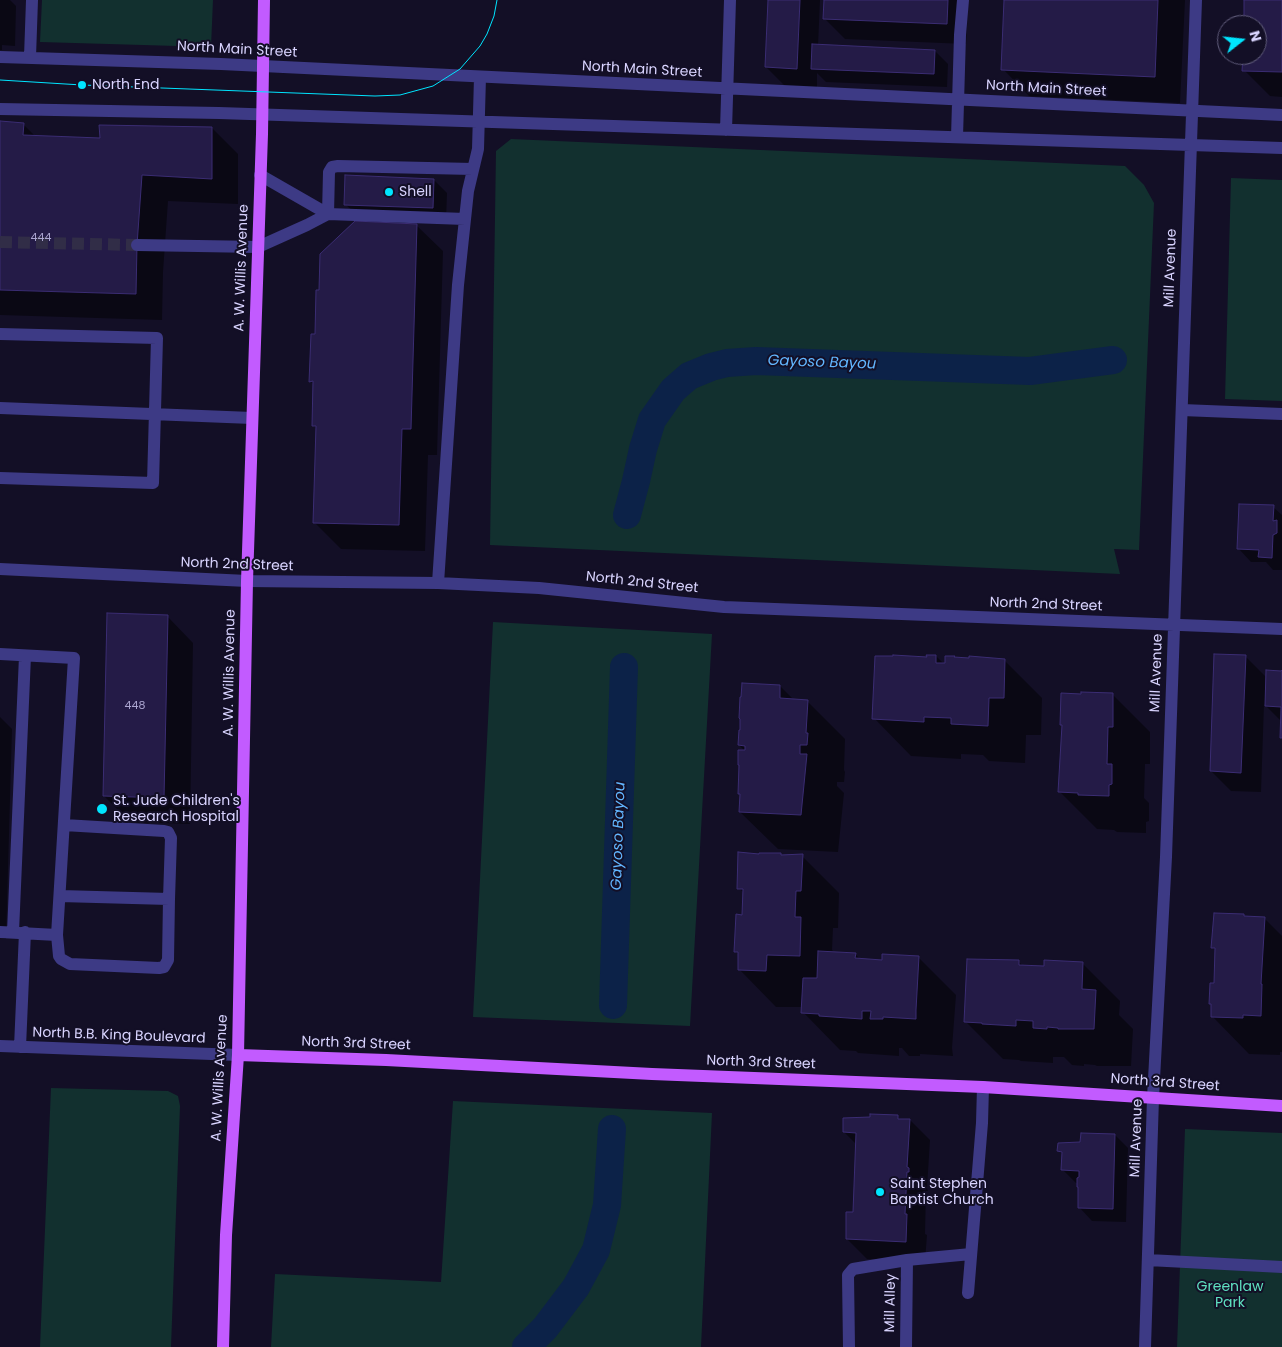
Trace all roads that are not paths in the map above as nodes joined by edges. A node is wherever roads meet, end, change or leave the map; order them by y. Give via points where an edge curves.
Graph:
1 (32, 0) edge
2 (264, 0) edge
3 (730, 0) edge
4 (963, 0) edge
5 (1196, 0) edge
6 (0, 57) edge
7 (30, 57) junction
8 (263, 67) junction
9 (480, 77) junction
10 (727, 89) junction
11 (958, 100) junction
12 (0, 109) edge
13 (1192, 111) junction
14 (262, 115) junction
15 (1282, 116) edge
16 (478, 122) junction
17 (726, 130) junction
18 (957, 138) junction
19 (1191, 145) junction
20 (1282, 148) edge
21 (473, 169) junction
22 (260, 175) junction
23 (328, 214) junction
24 (465, 219) junction
25 (137, 245) tunnel mouth
26 (258, 247) junction
27 (0, 334) edge
28 (0, 408) edge
29 (1182, 410) junction
30 (154, 414) junction
31 (1282, 414) edge
32 (252, 418) junction
33 (0, 478) edge
34 (0, 569) edge
35 (247, 581) junction
36 (438, 583) junction
37 (1174, 626) junction
38 (1282, 629) edge
39 (0, 654) edge
40 (25, 656) junction
41 (64, 825) junction
42 (60, 896) junction
43 (169, 899) junction
44 (0, 932) edge
45 (19, 932) junction
46 (57, 935) junction
47 (0, 1046) edge
48 (20, 1047) junction
49 (238, 1054) junction
50 (983, 1087) junction
51 (1153, 1098) junction
52 (1282, 1106) edge
53 (971, 1254) junction
54 (907, 1260) junction
55 (1148, 1260) junction
56 (1282, 1267) edge
57 (968, 1293) dead end
58 (223, 1347) edge
59 (849, 1347) edge
60 (906, 1347) edge
61 (1145, 1347) edge

1 - 7 street
2 - 8 main road, A. W. Willis Avenue
3 - 10 street
4 - 11 street
5 - 13 street, Mill Avenue
6 - 7 street, North Main Street
7 - 8 street, North Main Street
8 - 9 street, North Main Street
8 - 14 main road, A. W. Willis Avenue
9 - 10 street, North Main Street
9 - 16 street
10 - 11 street, North Main Street
10 - 17 street
11 - 13 street, North Main Street
11 - 18 street
12 - 14 street
13 - 15 street, North Main Street
13 - 19 street, Mill Avenue
14 - 16 street
14 - 22 main road, A. W. Willis Avenue
16 - 17 street
16 - 21 street via 478,149
17 - 18 street
18 - 19 street
19 - 20 street
19 - 29 street, Mill Avenue
21 - 23 street via 332,167 329,172
21 - 24 street
22 - 23 street
22 - 26 main road, A. W. Willis Avenue
23 - 24 street
23 - 26 street
24 - 36 street
25 - 26 street
26 - 32 main road, A. W. Willis Avenue
27 - 30 street via 157,338
28 - 30 street
29 - 31 street
29 - 37 street, Mill Avenue
30 - 32 street
30 - 33 street via 153,483
32 - 35 main road, A. W. Willis Avenue
34 - 35 street, North 2nd Street
35 - 36 street, North 2nd Street
35 - 49 main road, A. W. Willis Avenue
36 - 37 street, North 2nd Street via 539,588 724,606
37 - 38 street, North 2nd Street
37 - 51 street, Mill Avenue
39 - 40 street
40 - 41 street via 74,658
40 - 45 street
41 - 42 street
41 - 43 street via 168,832 172,838
42 - 43 street
42 - 46 street
43 - 46 street via 168,960 164,967 70,964 59,956
44 - 45 street
45 - 46 street
45 - 48 street
47 - 48 street, North B.B. King Boulevard
48 - 49 street, North B.B. King Boulevard
49 - 50 main road, North 3rd Street
49 - 58 main road, A. W. Willis Avenue via 226,1236
50 - 51 main road, North 3rd Street
50 - 53 street
51 - 52 main road, North 3rd Street
51 - 55 street, Mill Avenue
53 - 54 street
53 - 57 street
54 - 59 street via 853,1269 848,1275
54 - 60 street, Mill Alley
55 - 56 street
55 - 61 street, Mill Avenue

